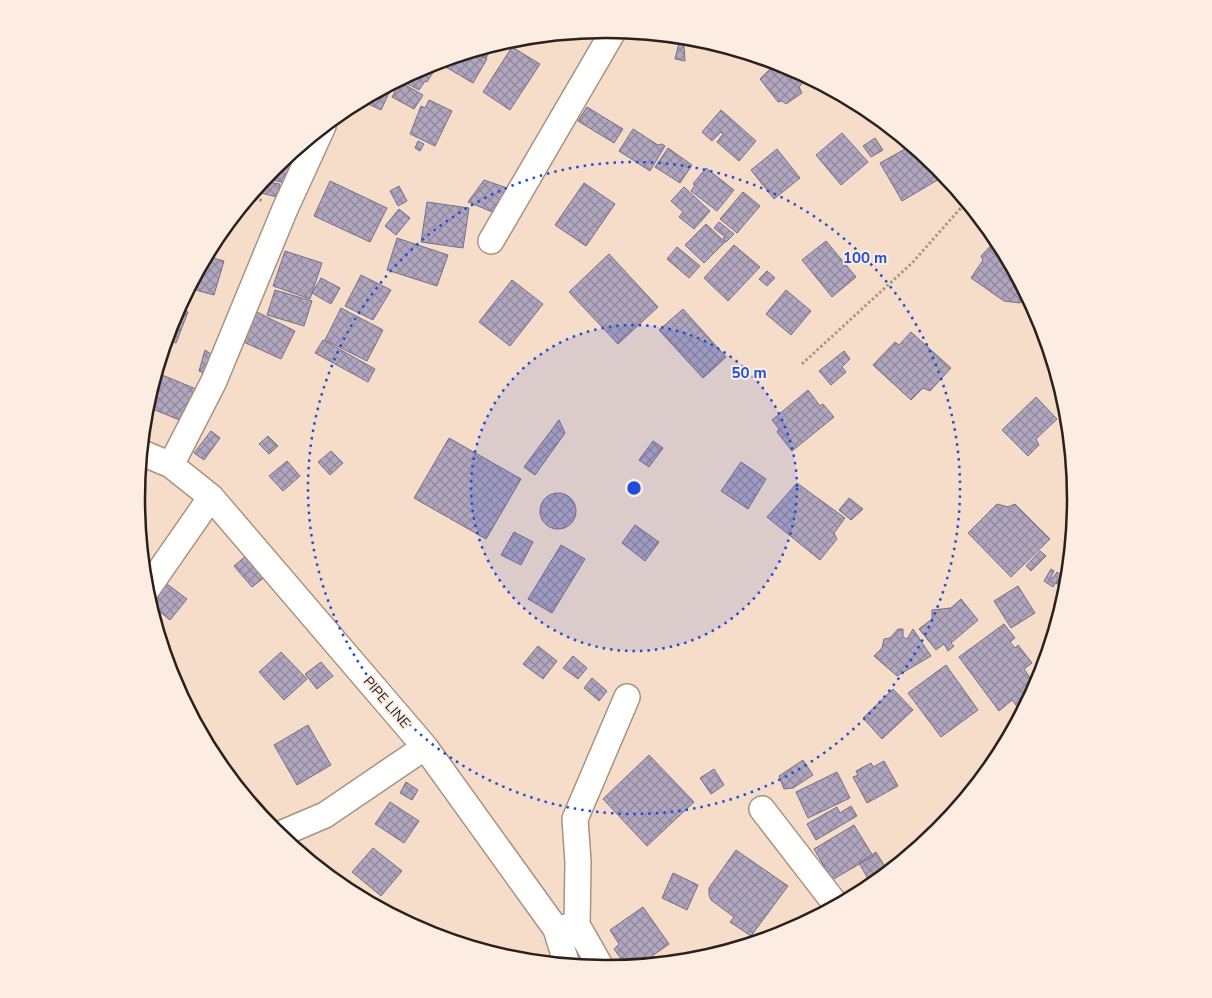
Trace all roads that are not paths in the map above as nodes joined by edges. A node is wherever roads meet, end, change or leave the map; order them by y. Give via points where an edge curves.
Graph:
1 (609, 38) edge
2 (317, 140) edge
3 (491, 241) dead end
4 (146, 455) edge
5 (171, 465) junction
6 (211, 497) junction
7 (152, 582) edge
8 (627, 696) dead end
9 (425, 747) junction
10 (762, 809) dead end
11 (287, 831) edge
12 (833, 901) edge
13 (567, 927) junction
14 (567, 959) edge
15 (594, 960) edge

1 - 3 street
2 - 5 street via 214,381
4 - 5 street, PIPE LINE
5 - 6 street, PIPE LINE
6 - 7 street
6 - 9 street, PIPE LINE
8 - 13 street via 575,819 578,862
9 - 11 street via 326,815
9 - 13 street, PIPE LINE
10 - 12 street
13 - 14 street
13 - 15 street, PIPE LINE

